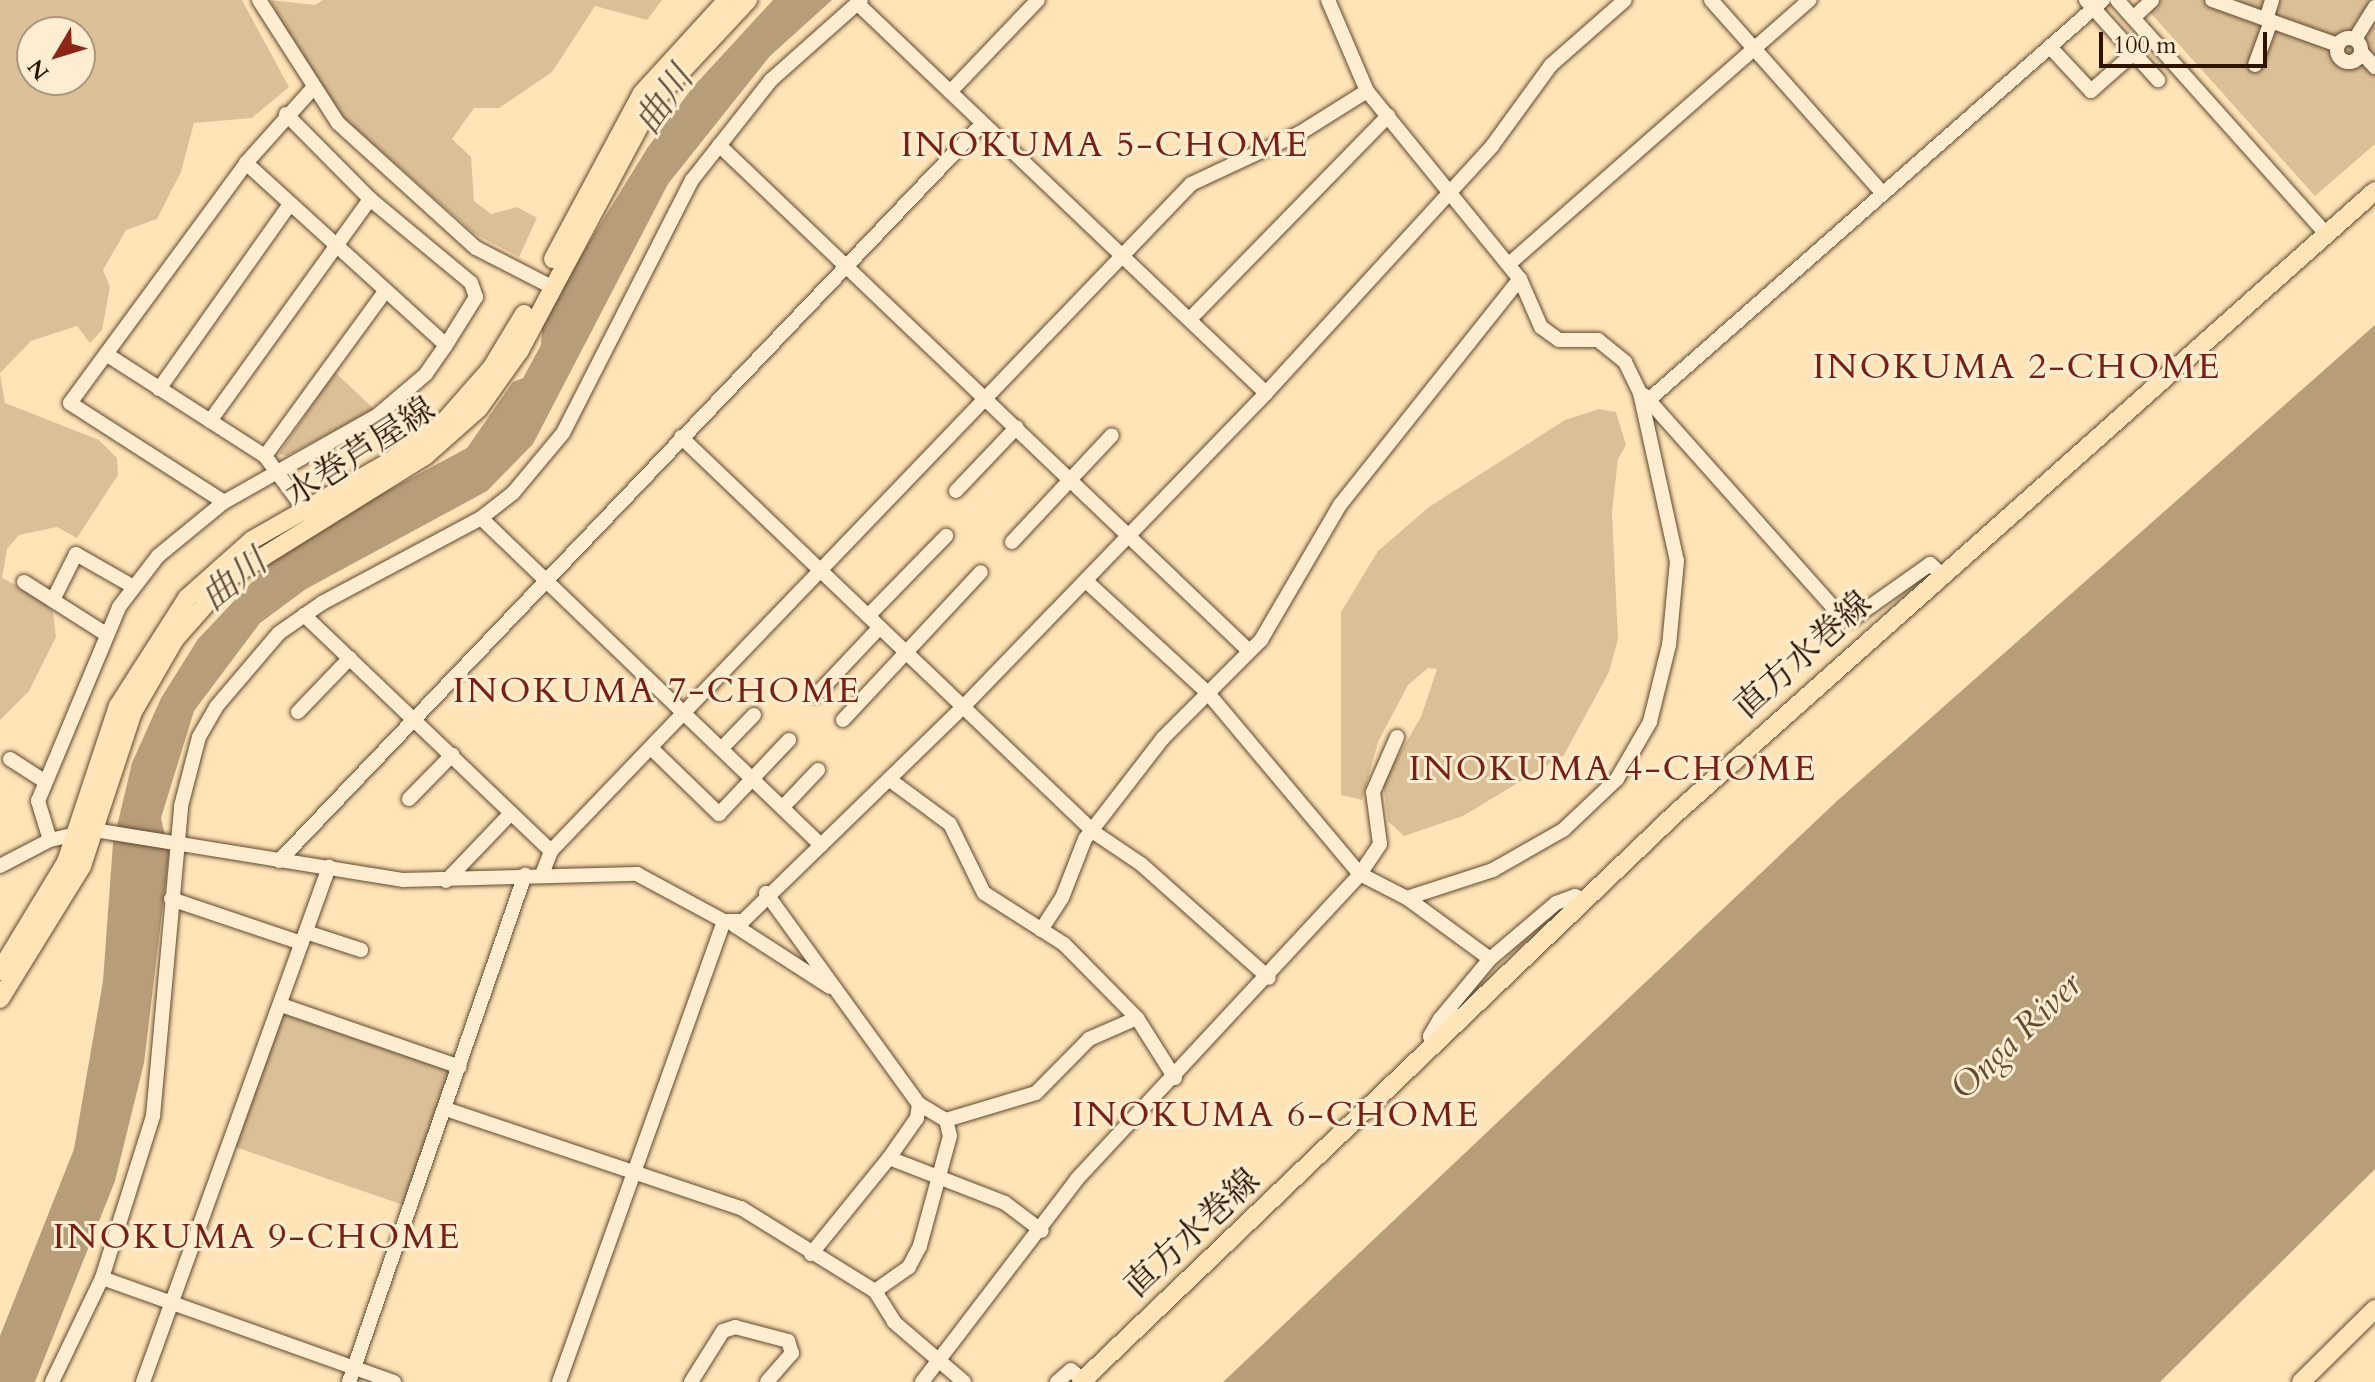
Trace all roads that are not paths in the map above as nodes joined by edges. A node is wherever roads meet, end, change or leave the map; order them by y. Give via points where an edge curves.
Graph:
1 (259, 0) edge
2 (727, 0) edge
3 (748, 0) edge
4 (1038, 0) edge
5 (1328, 0) edge
6 (1625, 0) edge
7 (1711, 0) edge
8 (1809, 0) edge
9 (2117, 0) edge
10 (2152, 0) edge
11 (2212, 0) edge
12 (2272, 0) edge
13 (859, 1) edge
14 (2094, 3) edge
15 (2246, 6) edge
16 (2375, 7) edge
17 (2133, 18) junction
18 (2269, 20) junction
19 (2338, 45) junction
20 (2358, 46) junction
21 (2050, 47) junction
22 (1754, 49) junction
23 (2134, 53) junction
24 (2255, 65) dead end
25 (2375, 67) edge
26 (2158, 80) dead end
27 (313, 88) junction
28 (1367, 91) junction
29 (950, 92) junction
30 (286, 114) junction
31 (1388, 116) junction
32 (982, 124) junction
33 (719, 145) junction
34 (246, 163) junction
35 (1453, 190) junction
36 (2375, 191) edge
37 (1883, 194) junction
38 (370, 199) junction
39 (290, 204) junction
40 (2325, 233) junction
41 (338, 247) junction
42 (1121, 254) junction
43 (1509, 264) junction
44 (848, 266) junction
45 (1520, 279) junction
46 (546, 285) junction
47 (386, 290) junction
48 (1190, 319) junction
49 (446, 345) junction
50 (106, 354) junction
51 (159, 389) junction
52 (1266, 393) junction
53 (1646, 395) junction
54 (985, 398) junction
55 (210, 421) junction
56 (1017, 427) junction
57 (1112, 435) dead end
58 (681, 437) junction
59 (265, 456) junction
60 (280, 469) junction
61 (1071, 479) junction
62 (956, 491) dead end
63 (224, 502) junction
64 (308, 515) junction
65 (481, 518) junction
66 (946, 536) dead end
67 (1128, 536) junction
68 (1012, 542) dead end
69 (820, 570) junction
70 (981, 572) dead end
71 (1940, 573) junction
72 (547, 578) junction
73 (1086, 581) junction
74 (24, 582) dead end
75 (132, 586) junction
76 (54, 598) junction
77 (304, 615) junction
78 (868, 616) junction
79 (880, 627) junction
80 (106, 634) junction
81 (1249, 651) junction
82 (906, 652) junction
83 (350, 658) junction
84 (1208, 693) junction
85 (816, 695) dead end
86 (964, 706) junction
87 (298, 712) dead end
88 (684, 712) junction
89 (754, 715) dead end
90 (413, 719) junction
91 (843, 720) dead end
92 (1397, 737) dead end
93 (789, 740) dead end
94 (651, 748) junction
95 (722, 748) junction
96 (452, 755) junction
97 (10, 759) dead end
98 (818, 770) dead end
99 (753, 777) junction
100 (890, 780) junction
101 (44, 781) junction
102 (409, 799) dead end
103 (783, 807) junction
104 (511, 813) junction
105 (94, 831) junction
106 (1095, 833) junction
107 (50, 840) junction
108 (174, 844) junction
109 (821, 845) junction
110 (551, 851) junction
111 (279, 861) junction
112 (0, 866) edge
113 (329, 867) junction
114 (543, 872) junction
115 (1360, 874) junction
116 (525, 875) junction
117 (446, 881) junction
118 (766, 893) junction
119 (1407, 898) junction
120 (171, 899) junction
121 (1584, 900) junction
122 (729, 923) junction
123 (1041, 930) junction
124 (304, 938) junction
125 (800, 942) junction
126 (361, 950) dead end
127 (1490, 959) junction
128 (786, 961) junction
129 (0, 971) edge
130 (1269, 978) junction
131 (834, 989) junction
132 (0, 999) edge
133 (281, 1005) junction
134 (1137, 1018) junction
135 (1433, 1046) junction
136 (460, 1067) junction
137 (1175, 1078) junction
138 (919, 1104) junction
139 (446, 1109) junction
140 (946, 1120) junction
141 (889, 1158) junction
142 (633, 1175) junction
143 (941, 1176) junction
144 (1042, 1231) junction
145 (811, 1254) junction
146 (102, 1278) junction
147 (875, 1291) junction
148 (175, 1304) junction
149 (2375, 1309) edge
150 (940, 1358) junction
151 (351, 1375) edge
152 (1082, 1381) edge
153 (52, 1382) edge
154 (143, 1382) edge
155 (394, 1382) edge
156 (559, 1382) edge
157 (691, 1382) edge
158 (767, 1382) edge
159 (922, 1382) edge
160 (964, 1382) edge
161 (1057, 1382) edge
162 (2301, 1382) edge

1 - 27 street
2 - 46 main road, 水巻芦屋線 via 642,93
3 - 46 main road, 水巻芦屋線 via 652,103
4 - 29 street
5 - 28 street
6 - 35 street via 1551,65
7 - 22 street
8 - 22 street
9 - 17 street
10 - 17 street
11 - 15 street
12 - 18 street
13 - 29 street
13 - 33 street via 771,80
14 - 21 street
14 - 23 street
15 - 18 street
16 - 20 street
17 - 40 street
18 - 19 street
18 - 24 street
19 - 20 street
19 - 20 street via 2346,62
20 - 25 street
21 - 23 street via 2091,91
21 - 37 street
22 - 37 street
22 - 43 street
23 - 26 street
27 - 30 street
27 - 46 street via 338,123 476,248
28 - 31 street
28 - 42 street via 1300,133 1191,184
29 - 32 street
30 - 34 street
30 - 38 street
31 - 35 street
31 - 48 street
32 - 42 street
32 - 44 street
33 - 44 street
33 - 65 street via 692,180 563,433 513,493
34 - 39 street
34 - 50 street
35 - 43 street
35 - 52 street
36 - 40 main road, 直方水巻線
37 - 53 street
38 - 41 street
38 - 49 street via 471,283 476,297
39 - 41 street
39 - 51 street
40 - 71 main road, 直方水巻線
41 - 47 street
41 - 55 street
42 - 48 street
42 - 54 street
43 - 45 street
44 - 54 street
44 - 58 street
45 - 53 street via 1541,327 1559,340 1610,345
45 - 81 street via 1340,505 1290,598
46 - 64 main road, 水巻芦屋線 via 503,377 461,426 396,475
47 - 49 street
47 - 59 street
48 - 52 street
49 - 60 street via 426,374 378,415
50 - 51 street
50 - 63 street via 70,403
51 - 55 street
52 - 67 street
53 - 71 street via 1842,617 1851,620 1930,564
53 - 119 street via 1677,561 1669,645 1650,722 1617,779 1563,830 1493,870
54 - 56 street
54 - 69 street
55 - 59 street
56 - 61 street
56 - 62 street
57 - 61 street
58 - 69 street
58 - 72 street
59 - 60 street
60 - 63 street
60 - 64 street
61 - 67 street
61 - 68 street
63 - 75 street via 198,518
64 - 105 main road, 水巻芦屋線 via 229,578 175,639 133,712
65 - 72 street
65 - 77 street
66 - 78 street
67 - 73 street
67 - 81 street
69 - 78 street
69 - 88 street
70 - 82 street
71 - 121 main road, 直方水巻線
72 - 88 street
72 - 90 street
73 - 84 street
73 - 86 street
74 - 76 street
75 - 76 street via 76,554
75 - 80 street
76 - 80 street
77 - 83 street
77 - 108 street via 258,654 199,737
78 - 79 street
79 - 82 street
79 - 85 street
80 - 101 street
81 - 84 street
82 - 86 street
82 - 91 street
83 - 87 street
83 - 90 street
84 - 106 street via 1163,738
84 - 115 street
86 - 100 street
86 - 106 street
88 - 94 street
88 - 95 street
89 - 95 street
90 - 96 street
90 - 111 street
92 - 115 street via 1373,792 1380,844
93 - 99 street
94 - 99 street via 719,814
94 - 110 street
95 - 99 street
96 - 102 street
96 - 104 street
97 - 101 street
98 - 103 street
99 - 103 street
100 - 109 street
100 - 123 street via 950,824 984,893
101 - 107 street via 38,801
103 - 109 street
104 - 110 street
104 - 117 street
105 - 107 street
105 - 108 street
105 - 129 main road, 水巻芦屋線
105 - 132 main road, 水巻芦屋線 via 58,910
106 - 123 street via 1085,839 1062,898
106 - 130 street via 1141,864
107 - 112 street
108 - 111 street
108 - 120 street
109 - 118 street
110 - 114 street
111 - 113 street
113 - 117 street
113 - 124 street
114 - 116 street
114 - 122 street via 637,874
115 - 119 street
115 - 130 street
116 - 117 street
116 - 136 street
118 - 122 street
118 - 125 street
119 - 127 street
120 - 124 street
120 - 146 street via 153,1116
121 - 127 street via 1556,903
121 - 135 main road, 直方水巻線
122 - 128 street
122 - 142 street
123 - 134 street via 1064,944
124 - 126 street
124 - 133 street
125 - 128 street
125 - 131 street
127 - 135 street via 1440,1019 1430,1036
128 - 131 street
130 - 137 street
131 - 138 street
133 - 136 street
133 - 148 street
134 - 137 street
134 - 140 street via 1089,1039 1036,1093
135 - 152 main road, 直方水巻線
136 - 139 street
137 - 144 street via 1077,1179
138 - 140 street
138 - 141 street via 917,1118
139 - 142 street
139 - 151 street
140 - 143 street via 950,1136
141 - 143 street
141 - 145 street
142 - 145 street via 741,1208
142 - 156 street
143 - 144 street via 1005,1203
143 - 147 street via 909,1267
144 - 150 street
145 - 147 street
146 - 148 street
146 - 153 street
147 - 150 street via 894,1322
148 - 151 street
148 - 154 street
149 - 162 main road
150 - 159 street
150 - 160 street
151 - 155 street
152 - 161 street via 1071,1370
157 - 158 street via 723,1331 735,1327 788,1341 792,1353

